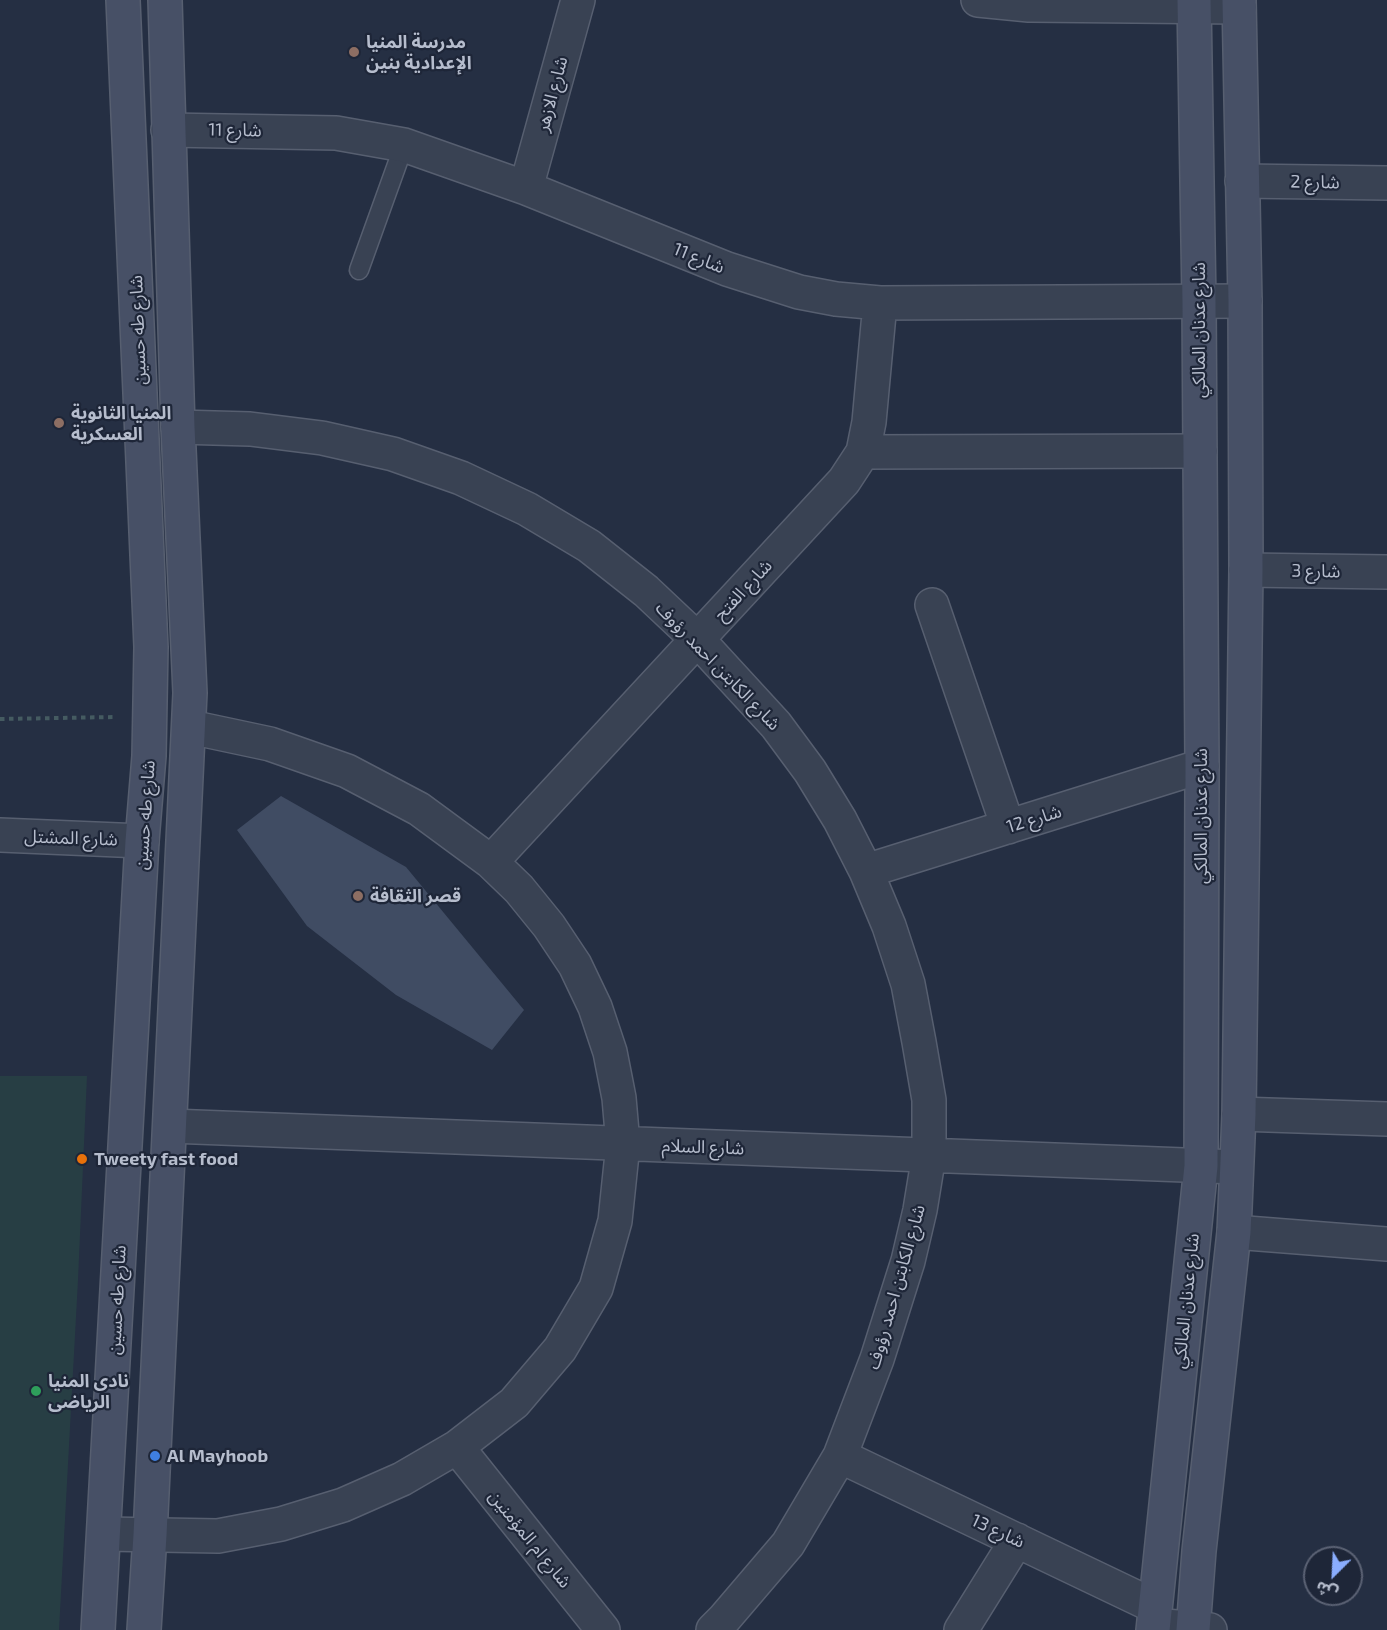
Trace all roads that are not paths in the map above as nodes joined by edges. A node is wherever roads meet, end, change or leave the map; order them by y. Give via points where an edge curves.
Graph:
1 (123, 0) edge
2 (165, 0) edge
3 (578, 0) edge
4 (978, 0) edge
5 (1194, 3) edge
6 (1239, 3) edge
7 (168, 130) junction
8 (404, 146) junction
9 (1242, 180) junction
10 (1387, 183) edge
11 (526, 188) junction
12 (358, 270) dead end
13 (1245, 301) junction
14 (1199, 302) junction
15 (880, 303) junction
16 (178, 428) junction
17 (1200, 451) junction
18 (863, 452) junction
19 (1246, 570) junction
20 (1387, 572) edge
21 (932, 605) dead end
22 (697, 639) junction
23 (190, 727) junction
24 (1202, 766) junction
25 (1008, 827) junction
26 (0, 836) edge
27 (142, 841) junction
28 (183, 845) junction
29 (491, 862) junction
30 (866, 871) junction
31 (1239, 1114) junction
32 (1387, 1119) edge
33 (170, 1126) junction
34 (623, 1144) junction
35 (929, 1155) junction
36 (1200, 1166) junction
37 (1236, 1167) junction
38 (1234, 1232) junction
39 (1387, 1244) edge
40 (458, 1447) junction
41 (840, 1456) junction
42 (104, 1534) junction
43 (150, 1535) junction
44 (1017, 1540) junction
45 (1154, 1620) edge
46 (724, 1627) edge
47 (98, 1630) edge
48 (144, 1630) edge
49 (603, 1630) edge
50 (961, 1630) edge
51 (1199, 1630) edge

1 - 27 main road, شارع طه حسين via 152,646
2 - 7 main road, شارع طه حسين
3 - 11 street, شارع الازهر
4 - 5 street via 1029,5
5 - 6 street
5 - 14 main road, شارع عدنان المالكي
6 - 9 main road
7 - 8 street, شارع 11 via 336,133
7 - 16 main road, شارع طه حسين
8 - 11 street, شارع 11
8 - 12 lane
9 - 10 street, شارع 2
9 - 13 main road
11 - 15 street, شارع 11 via 763,282 836,299
13 - 14 street, شارع 11
13 - 19 main road
14 - 15 street, شارع 11
14 - 17 main road, شارع عدنان المالكي
15 - 18 street, شارع الفتح
16 - 22 street, شارع الكابتن احمد رؤوف via 250,429 322,438 393,454 461,478 527,509 589,546 646,591
16 - 23 main road, شارع طه حسين
17 - 18 street
17 - 24 main road, شارع عدنان المالكي
18 - 22 street, شارع الفتح via 843,481
19 - 20 street, شارع 3
19 - 31 main road
21 - 25 street
22 - 29 street, شارع الفتح
22 - 30 street, شارع الكابتن احمد رؤوف via 776,725 810,771
23 - 28 main road, شارع طه حسين
23 - 29 street via 270,744 347,771 419,809
24 - 25 street, شارع 12
24 - 36 main road, شارع عدنان المالكي
25 - 30 street, شارع 12
26 - 27 street, شارع المشتل
27 - 28 main road
27 - 42 main road, شارع طه حسين
28 - 33 main road, شارع طه حسين
29 - 34 street via 549,926 575,965 595,1007 612,1063
30 - 35 street, شارع الكابتن احمد رؤوف via 908,984 928,1100
31 - 32 street
31 - 37 main road
33 - 34 street, شارع السلام
33 - 43 main road, شارع طه حسين
34 - 35 street, شارع السلام
34 - 40 street via 615,1221 596,1288 553,1358 514,1402
35 - 36 street, شارع السلام
35 - 41 street, شارع الكابتن احمد رؤوف via 908,1261
36 - 37 street, شارع السلام
36 - 45 main road, شارع عدنان المالكي
37 - 38 main road
38 - 39 street
38 - 51 main road via 1200,1539
40 - 43 street via 402,1479 343,1505 281,1524 218,1536
40 - 49 street, شارع ام المؤمنين
41 - 44 street, شارع 13
41 - 46 street, شارع الكابتن احمد رؤوف via 788,1544
42 - 43 street
42 - 47 main road, شارع طه حسين
43 - 48 main road, شارع طه حسين
44 - 45 street, شارع 13
44 - 50 street
45 - 51 street, شارع 13

